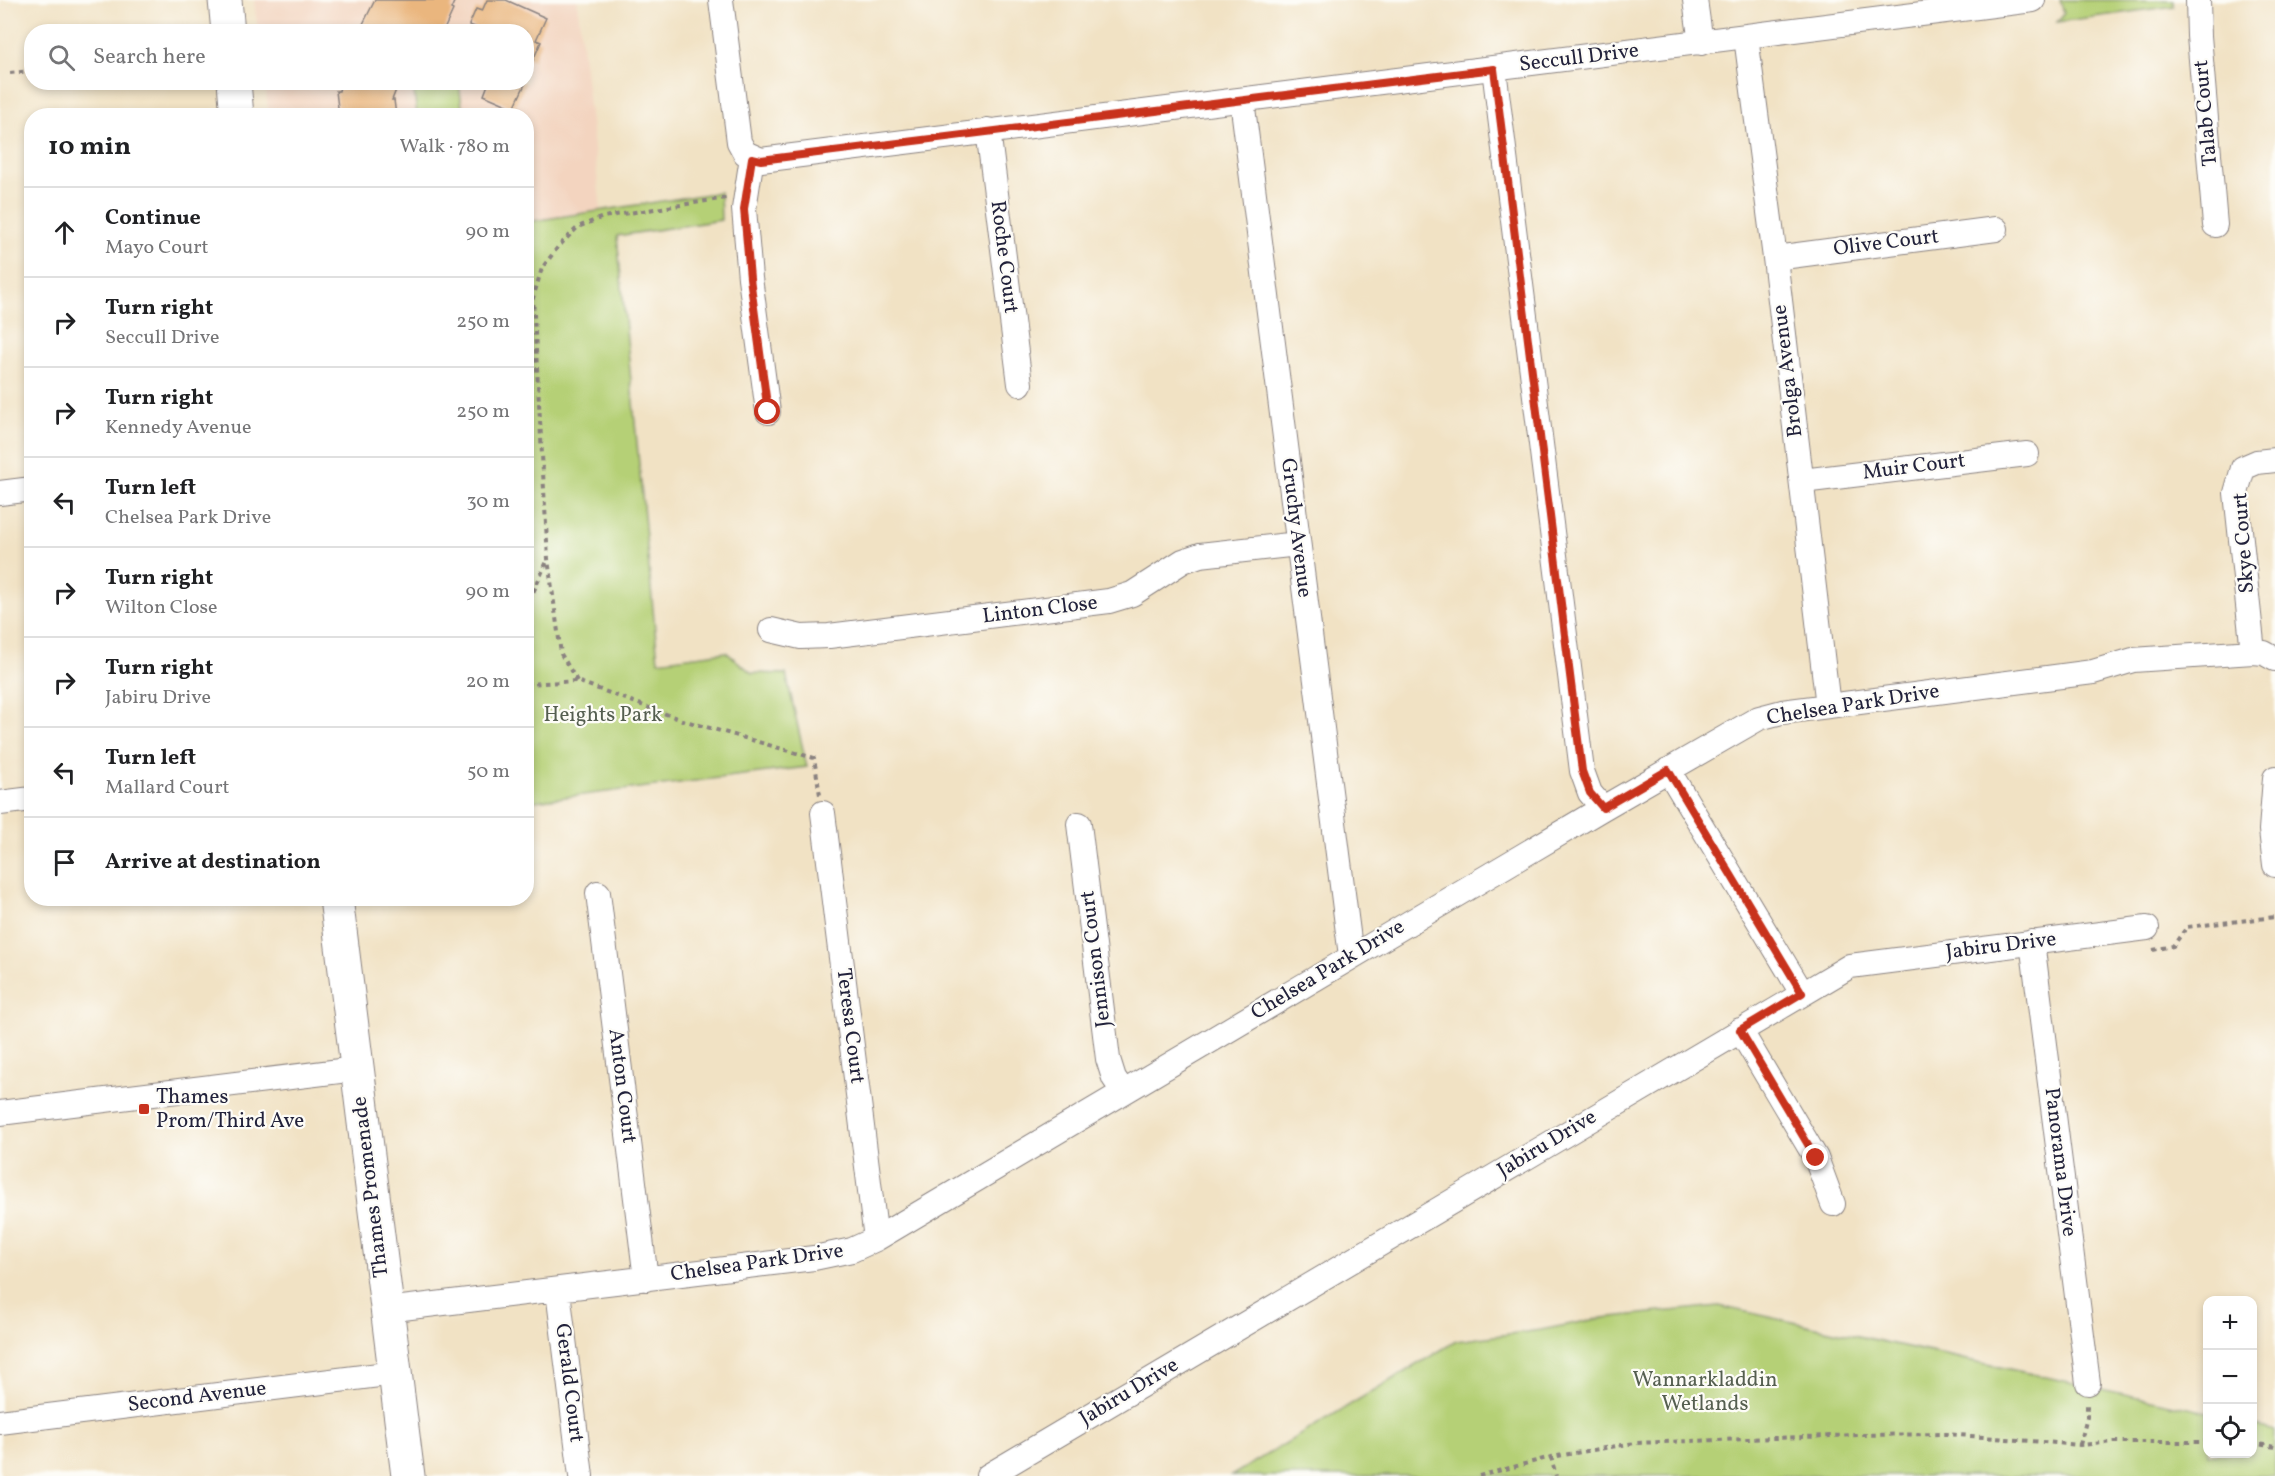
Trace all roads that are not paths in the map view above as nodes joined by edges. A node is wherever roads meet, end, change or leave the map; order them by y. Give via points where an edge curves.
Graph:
1 (225, 0) edge
2 (721, 0) edge
3 (1695, 0) edge
4 (2033, 0) edge
5 (2198, 0) edge
6 (227, 24) edge
7 (1746, 37) junction
8 (1701, 43) junction
9 (1494, 69) junction
10 (235, 90) edge
11 (1242, 100) junction
12 (236, 108) edge
13 (988, 130) junction
14 (752, 158) junction
15 (2216, 225) dead end
16 (1996, 228) dead end
17 (1775, 258) junction
18 (1020, 384) dead end
19 (768, 412) dead end
20 (2027, 454) dead end
21 (2275, 460) edge
22 (1802, 481) junction
23 (24, 490) edge
24 (0, 493) edge
25 (1298, 544) junction
26 (771, 630) dead end
27 (2264, 656) edge
28 (1828, 706) junction
29 (1668, 770) junction
30 (2275, 778) edge
31 (24, 800) edge
32 (0, 803) edge
33 (1603, 808) junction
34 (823, 813) road end
35 (1079, 824) dead end
36 (2275, 865) edge
37 (598, 893) dead end
38 (337, 906) edge
39 (2150, 939) road end
40 (2032, 942) junction
41 (1351, 956) junction
42 (1802, 993) junction
43 (1740, 1030) junction
44 (356, 1069) junction
45 (1123, 1091) junction
46 (0, 1113) edge
47 (1833, 1204) dead end
48 (876, 1239) junction
49 (646, 1279) junction
50 (558, 1291) junction
51 (386, 1311) junction
52 (395, 1373) junction
53 (2088, 1383) road end
54 (0, 1422) edge
55 (408, 1476) edge
56 (581, 1476) edge
57 (988, 1476) edge

1 - 6 main road
2 - 14 street via 739,142
3 - 8 street
4 - 7 street, Seccull Drive
5 - 15 street, Talab Court
7 - 8 street, Seccull Drive
7 - 17 street, Brolga Avenue
8 - 9 street, Seccull Drive
9 - 11 street, Seccull Drive
9 - 33 street via 1582,771 1590,793
10 - 12 main road
11 - 13 street, Seccull Drive
11 - 25 street, Gruchy Avenue
13 - 14 street, Seccull Drive via 761,160
13 - 18 street, Roche Court
14 - 19 street via 744,209
16 - 17 street, Olive Court
17 - 22 street, Brolga Avenue
20 - 22 street, Muir Court
21 - 27 street, Skye Court via 2243,468 2236,493
22 - 28 street, Brolga Avenue
23 - 24 street
25 - 26 street, Linton Close via 1200,555 1183,561 1132,594 1109,601 829,636 801,637
25 - 41 street, Gruchy Avenue
27 - 28 street, Chelsea Park Drive via 2133,660 2093,672
28 - 29 street, Chelsea Park Drive via 1759,718
29 - 33 street, Chelsea Park Drive
29 - 42 street
30 - 36 street via 2271,830
31 - 32 street
33 - 41 street, Chelsea Park Drive
34 - 48 street, Teresa Court
35 - 45 street, Jennison Court via 1108,1059
37 - 49 street, Anton Court
38 - 44 main road, Thames Promenade
39 - 40 street, Jabiru Drive
40 - 42 street, Jabiru Drive via 1850,966
40 - 53 street, Panorama Drive
41 - 45 street, Chelsea Park Drive
42 - 43 street, Jabiru Drive
43 - 47 street via 1816,1158
43 - 57 street, Jabiru Drive
44 - 46 street
44 - 51 main road, Thames Promenade
45 - 48 street, Chelsea Park Drive
48 - 49 street, Chelsea Park Drive via 852,1250 814,1258
49 - 50 street, Chelsea Park Drive
50 - 51 street, Chelsea Park Drive
50 - 56 street, Gerald Court
51 - 52 main road, Thames Promenade
52 - 54 street, Second Avenue
52 - 55 main road, Thames Promenade

